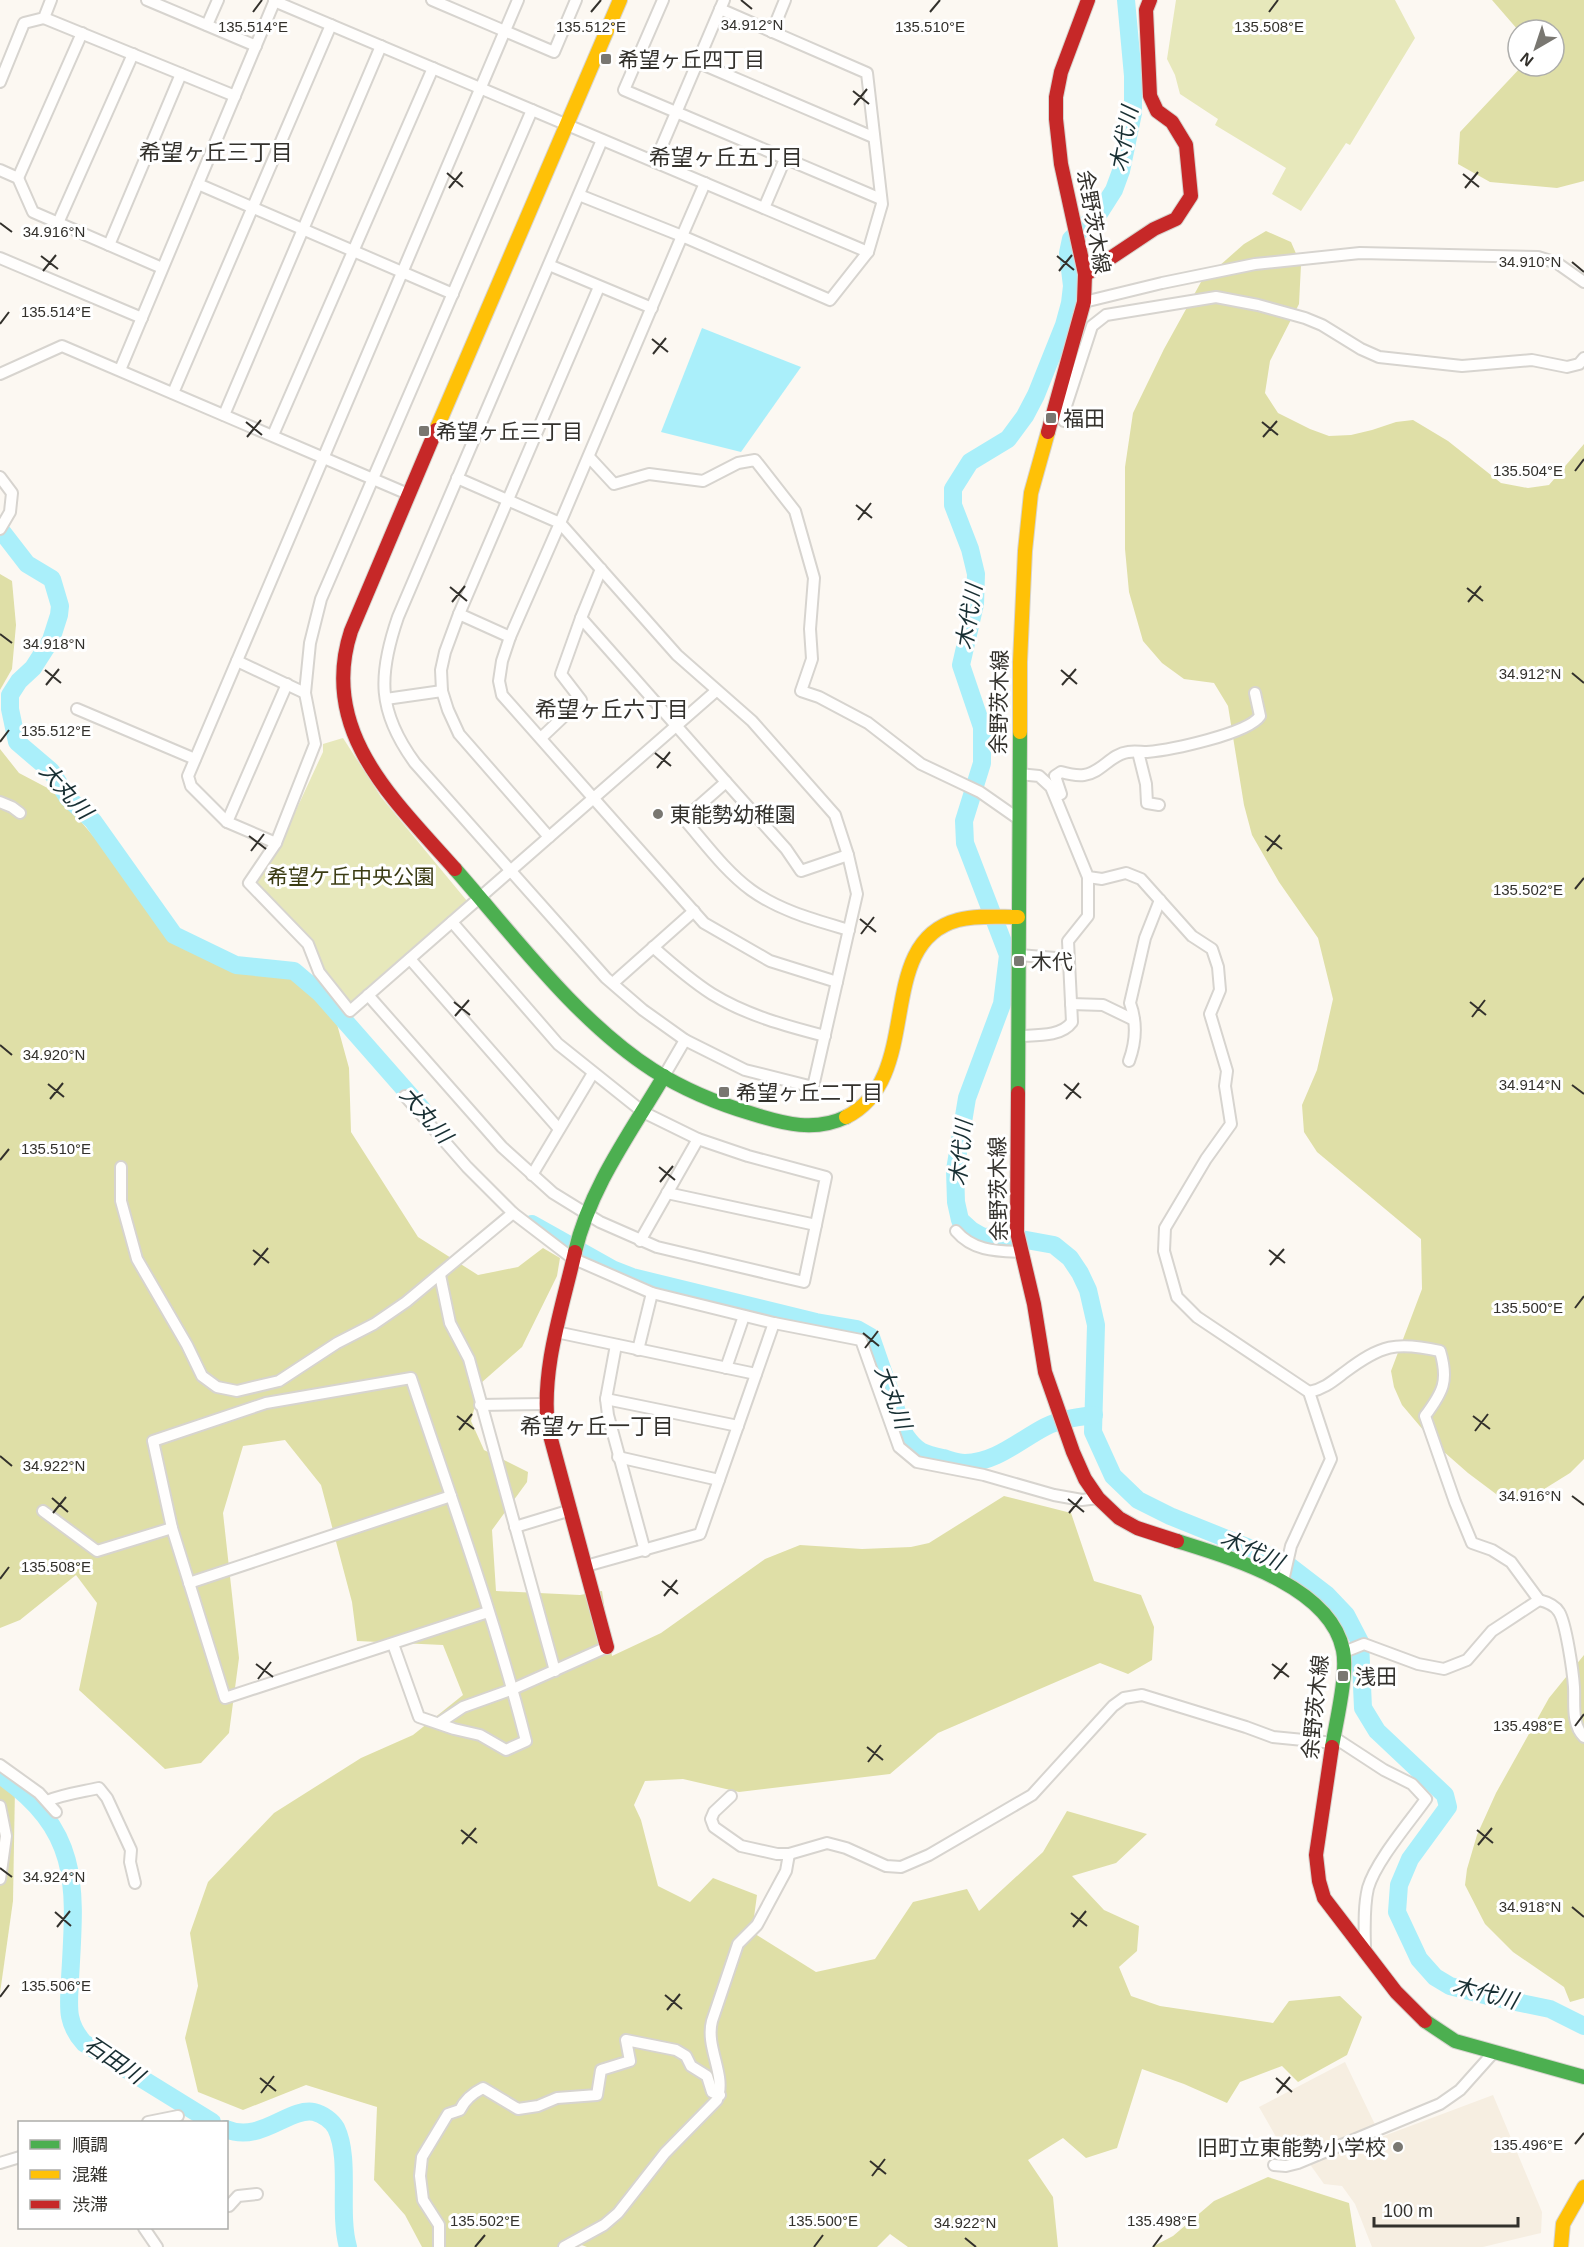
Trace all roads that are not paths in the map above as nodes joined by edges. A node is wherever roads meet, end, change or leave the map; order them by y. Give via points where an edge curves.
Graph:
1 (51, 0) edge
2 (147, 0) edge
3 (218, 0) edge
4 (275, 0) edge
5 (432, 0) edge
6 (518, 0) edge
7 (576, 0) edge
8 (620, 0) edge
9 (663, 0) edge
10 (785, 0) edge
11 (1088, 0) edge
12 (1150, 0) edge
13 (457, 5) edge
14 (722, 5) edge
15 (44, 18) junction
16 (207, 25) junction
17 (331, 25) junction
18 (504, 31) junction
19 (772, 32) junction
20 (82, 33) junction
21 (256, 46) junction
22 (381, 46) junction
23 (133, 54) junction
24 (697, 62) junction
25 (433, 68) junction
26 (182, 74) junction
27 (0, 82) edge
28 (480, 88) junction
29 (235, 96) junction
30 (532, 110) junction
31 (676, 112) junction
32 (566, 124) junction
33 (873, 136) junction
34 (602, 140) junction
35 (786, 159) junction
36 (655, 162) junction
37 (0, 170) edge
38 (18, 178) junction
39 (198, 183) junction
40 (705, 183) junction
41 (579, 195) junction
42 (881, 199) junction
43 (252, 207) junction
44 (764, 208) junction
45 (58, 223) junction
46 (303, 229) junction
47 (682, 236) junction
48 (109, 245) junction
49 (353, 251) junction
50 (868, 252) junction
51 (0, 258) edge
52 (549, 265) junction
53 (162, 268) junction
54 (402, 272) junction
55 (1085, 275) junction
56 (1584, 282) edge
57 (599, 286) junction
58 (453, 294) junction
59 (1084, 302) junction
60 (651, 308) junction
61 (142, 318) junction
62 (1584, 358) edge
63 (120, 370) junction
64 (0, 374) edge
65 (172, 393) junction
66 (224, 415) junction
67 (1064, 422) dead end
68 (273, 435) junction
69 (589, 456) junction
70 (323, 458) junction
71 (0, 477) edge
72 (457, 478) junction
73 (372, 479) junction
74 (408, 494) junction
75 (509, 501) junction
76 (560, 523) junction
77 (1, 528) edge
78 (601, 569) junction
79 (459, 614) junction
80 (581, 618) junction
81 (510, 637) junction
82 (237, 661) junction
83 (287, 684) junction
84 (442, 691) junction
85 (716, 691) junction
86 (305, 693) junction
87 (1255, 693) dead end
88 (386, 699) junction
89 (77, 709) dead end
90 (676, 726) junction
91 (542, 737) junction
92 (1138, 752) junction
93 (195, 759) junction
94 (1019, 774) junction
95 (726, 782) junction
96 (593, 798) junction
97 (0, 802) edge
98 (1159, 805) dead end
99 (20, 813) dead end
100 (1062, 813) junction
101 (1020, 820) junction
102 (227, 822) junction
103 (549, 837) junction
104 (276, 843) junction
105 (848, 855) junction
106 (510, 870) junction
107 (1088, 877) junction
108 (480, 897) junction
109 (1160, 900) junction
110 (694, 911) junction
111 (1015, 917) junction
112 (452, 922) junction
113 (849, 930) junction
114 (653, 947) junction
115 (1019, 955) junction
116 (410, 958) junction
117 (1068, 959) junction
118 (837, 982) junction
119 (613, 983) junction
120 (368, 995) junction
121 (1071, 1004) junction
122 (1134, 1020) junction
123 (825, 1036) junction
124 (1019, 1036) junction
125 (685, 1040) junction
126 (1129, 1060) dead end
127 (593, 1073) junction
128 (664, 1076) junction
129 (405, 1096) dead end
130 (643, 1112) junction
131 (559, 1129) junction
132 (698, 1139) junction
133 (121, 1167) dead end
134 (532, 1175) junction
135 (667, 1193) junction
136 (513, 1213) junction
137 (585, 1213) junction
138 (816, 1225) junction
139 (956, 1231) dead end
140 (640, 1240) junction
141 (1019, 1249) junction
142 (574, 1252) junction
143 (440, 1275) junction
144 (652, 1293) junction
145 (744, 1316) junction
146 (774, 1323) junction
147 (556, 1332) junction
148 (616, 1345) junction
149 (638, 1350) junction
150 (726, 1368) junction
151 (756, 1374) junction
152 (1309, 1392) junction
153 (606, 1399) junction
154 (545, 1404) junction
155 (480, 1405) junction
156 (738, 1426) junction
157 (618, 1456) junction
158 (719, 1480) junction
159 (451, 1496) junction
160 (1098, 1498) junction
161 (571, 1510) junction
162 (44, 1511) dead end
163 (515, 1527) junction
164 (172, 1528) junction
165 (645, 1551) junction
166 (586, 1566) junction
167 (1283, 1581) junction
168 (189, 1583) junction
169 (1539, 1600) junction
170 (488, 1612) junction
171 (393, 1644) junction
172 (607, 1647) joint
173 (1344, 1652) junction
174 (555, 1671) junction
175 (513, 1689) junction
176 (440, 1723) junction
177 (1584, 1737) edge
178 (1334, 1740) junction
179 (0, 1765) edge
180 (731, 1796) dead end
181 (47, 1801) junction
182 (0, 1806) edge
183 (56, 1812) dead end
184 (789, 1854) junction
185 (0, 1879) edge
186 (135, 1883) dead end
187 (1365, 1953) junction
188 (1494, 2052) junction
189 (1584, 2077) edge
190 (720, 2095) junction
191 (178, 2116) dead end
192 (153, 2121) edge
193 (18, 2158) edge
194 (0, 2163) edge
195 (1274, 2165) dead end
196 (1584, 2187) edge
197 (257, 2194) dead end
198 (228, 2206) edge
199 (145, 2229) edge
200 (157, 2247) edge
201 (439, 2247) edge
202 (564, 2247) edge
203 (1561, 2247) edge

1 - 15 street
2 - 16 street
3 - 16 street
4 - 17 street
4 - 21 street
5 - 13 street
6 - 18 street
7 - 18 street via 554,52
8 - 32 street
9 - 31 street via 624,90
10 - 19 street
11 - 55 street, 余野茨木線 via 1061,71 1055,122
12 - 55 street via 1146,10 1150,96 1186,145 1191,196 1176,219 1154,229
13 - 18 street
14 - 19 street
14 - 24 street
15 - 20 street
15 - 27 street via 24,23
16 - 21 street
17 - 22 street
17 - 43 street
18 - 28 street
19 - 33 street via 867,72
20 - 23 street
20 - 38 street
21 - 29 street
22 - 25 street
22 - 46 street
23 - 26 street
23 - 45 street
24 - 31 street
24 - 33 street
25 - 28 street
25 - 49 street
26 - 29 street
26 - 48 street
28 - 30 street
28 - 54 street
29 - 39 street
30 - 32 street
30 - 58 street
31 - 35 street
31 - 36 street
32 - 34 street
32 - 74 street
33 - 42 street
34 - 36 street
34 - 41 street
35 - 42 street
35 - 44 street
36 - 40 street
37 - 38 street
38 - 45 street via 33,212
39 - 43 street
39 - 53 street
40 - 44 street
40 - 47 street
41 - 47 street
41 - 52 street
42 - 50 street
43 - 46 street
43 - 65 street
44 - 50 street
45 - 48 street
46 - 49 street
46 - 66 street
47 - 50 street via 830,300
47 - 60 street
48 - 53 street
49 - 54 street
49 - 68 street
51 - 61 street
52 - 57 street
52 - 72 street
53 - 61 street
54 - 58 street
54 - 70 street
55 - 59 street, 余野茨木線
56 - 59 street via 1557,263 1538,257 1360,253 1255,264
57 - 60 street
57 - 75 street
58 - 73 street
59 - 94 street, 余野茨木線 via 1028,512
60 - 69 street
61 - 63 street
62 - 67 street via 1567,367 1532,360 1462,366 1379,357 1305,318 1216,297 1106,315 1092,326
63 - 64 street via 62,346
63 - 65 street
65 - 66 street
66 - 68 street
68 - 70 street
69 - 76 street
69 - 101 street via 614,484 649,474 703,481 738,463 756,460 795,511 814,578 812,659 801,691 868,723 921,764 964,783
70 - 73 street
70 - 82 street
71 - 77 street via 12,493 10,512
72 - 75 street
72 - 88 street via 391,639 385,662
73 - 74 street
73 - 86 street via 321,598 310,643
74 - 108 street via 346,648 344,705 353,736 384,788
75 - 76 street
75 - 79 street
76 - 78 street
76 - 81 street
78 - 80 street
78 - 85 street via 677,655
79 - 81 street
79 - 84 street via 441,670
80 - 90 street
80 - 91 street via 561,674 581,700
81 - 91 street via 499,673 502,695
82 - 83 street
82 - 93 street
83 - 86 street
83 - 102 street
84 - 88 street
84 - 103 street via 459,734
85 - 90 street
85 - 105 street via 752,721 835,815
86 - 104 street via 315,744
87 - 92 street via 1260,716 1241,728 1192,745
88 - 106 street via 395,732 410,756
89 - 93 street
90 - 95 street
90 - 96 street
91 - 96 street
92 - 98 street via 1147,803
92 - 100 street via 1126,752 1094,773 1058,773 1055,776
93 - 102 street via 188,776 191,786
94 - 100 street via 1039,776 1051,787
94 - 101 street, 余野茨木線
95 - 105 street via 801,871
95 - 113 street via 684,819 752,891 785,909
96 - 103 street
96 - 110 street
97 - 99 street
100 - 107 street
101 - 111 street, 余野茨木線
102 - 104 street
103 - 106 street
104 - 120 street via 249,883 308,944 318,972 350,1011
105 - 113 street via 857,894
106 - 108 street
106 - 119 street
107 - 109 street via 1102,879 1126,873 1141,879
107 - 117 street via 1088,916 1068,941
108 - 112 street
108 - 128 street via 576,1006
109 - 122 street via 1137,970 1130,1003
109 - 152 street via 1192,936 1212,949 1218,967 1220,990 1210,1014 1227,1071 1225,1086 1232,1124 1166,1228 1164,1251 1177,1297 1197,1317
110 - 114 street
110 - 118 street via 704,924 770,962
111 - 115 street, 余野茨木線
111 - 128 street via 961,917 928,937 909,976 889,1069 880,1088 848,1117 803,1126 751,1113
112 - 116 street
112 - 127 street via 558,1044
113 - 118 street
114 - 119 street
114 - 123 street via 681,972 722,999 779,1024
115 - 117 street
115 - 124 street, 余野茨木線
116 - 120 street
116 - 131 street
117 - 121 street
118 - 123 street
119 - 125 street
120 - 134 street via 502,1147
121 - 122 street via 1103,1005
121 - 124 street via 1072,1022 1067,1029
122 - 126 street via 1135,1045
123 - 125 street via 813,1087 746,1070
124 - 141 street, 余野茨木線
125 - 128 street
127 - 130 street
127 - 131 street
128 - 130 street
129 - 136 street
130 - 132 street
130 - 137 street
131 - 134 street
132 - 135 street
132 - 138 street via 826,1177
133 - 143 street via 121,1201 137,1259 202,1376 217,1387 237,1391 279,1381 374,1324
134 - 137 street
135 - 138 street
135 - 140 street
136 - 142 street
136 - 143 street
137 - 140 street
137 - 142 street
138 - 140 street via 804,1282
139 - 141 street via 970,1245 993,1251
141 - 160 street, 余野茨木線 via 1034,1304 1045,1372 1085,1479
142 - 144 street
142 - 147 street
143 - 155 street via 450,1323 469,1359
144 - 145 street
144 - 149 street
145 - 146 street
145 - 150 street
146 - 151 street
146 - 160 street via 861,1340 899,1447 917,1462 984,1474 1054,1495 1082,1500
147 - 148 street
147 - 154 street
148 - 149 street
148 - 153 street
149 - 150 street
150 - 151 street
151 - 156 street
152 - 167 street via 1331,1459 1291,1546
152 - 169 street via 1322,1389 1384,1347 1417,1346 1440,1351 1445,1368 1441,1395 1425,1416 1455,1502 1472,1543 1511,1562
153 - 156 street
153 - 157 street
154 - 155 street
154 - 161 street
155 - 163 street
156 - 158 street
157 - 158 street
157 - 165 street
158 - 165 street via 700,1534
159 - 164 street via 411,1378 266,1403 153,1441
159 - 168 street
159 - 170 street
160 - 167 street, 余野茨木線 via 1119,1518 1137,1528 1215,1553
161 - 163 street
161 - 166 street
162 - 164 street via 97,1551
163 - 174 street
164 - 168 street
165 - 166 street
166 - 172 street
167 - 173 street, 余野茨木線 via 1322,1611 1336,1628
168 - 171 street via 225,1698
169 - 173 street via 1492,1631 1467,1660 1444,1669 1364,1644
169 - 177 street via 1548,1602 1560,1613 1570,1652 1575,1717
170 - 171 street
170 - 175 street
171 - 176 street via 419,1717
172 - 174 street
173 - 178 street, 余野茨木線
174 - 175 street
175 - 176 street via 463,1707
175 - 176 street via 526,1741 506,1750 480,1735
178 - 184 street via 1273,1737 1142,1695 1124,1698 1032,1795 929,1855 901,1867 886,1866 827,1843
178 - 187 street, 余野茨木線 via 1316,1856 1319,1881 1324,1898
178 - 187 street via 1412,1784 1426,1799 1368,1888
179 - 181 street
180 - 184 street via 714,1812 714,1827 741,1846
181 - 183 street
181 - 186 street via 69,1792 99,1788 131,1850 129,1862
182 - 185 street via 6,1836
184 - 190 street via 786,1871 757,1925 738,1944 712,2021 709,2033 722,2089
187 - 188 street, 余野茨木線 via 1414,2012 1433,2027 1455,2041
188 - 189 street, 余野茨木線
188 - 195 street via 1460,2090 1440,2104 1298,2163
190 - 201 street via 712,2092 707,2076 676,2050 626,2040 630,2061 601,2070 597,2095 556,2098 518,2109 483,2088 476,2091 466,2098 460,2110 447,2114 422,2157 423,2200 439,2225
190 - 202 street via 665,2153 618,2213
191 - 192 street
193 - 194 street
196 - 203 street via 1563,2224
197 - 198 street via 238,2196
199 - 200 street

